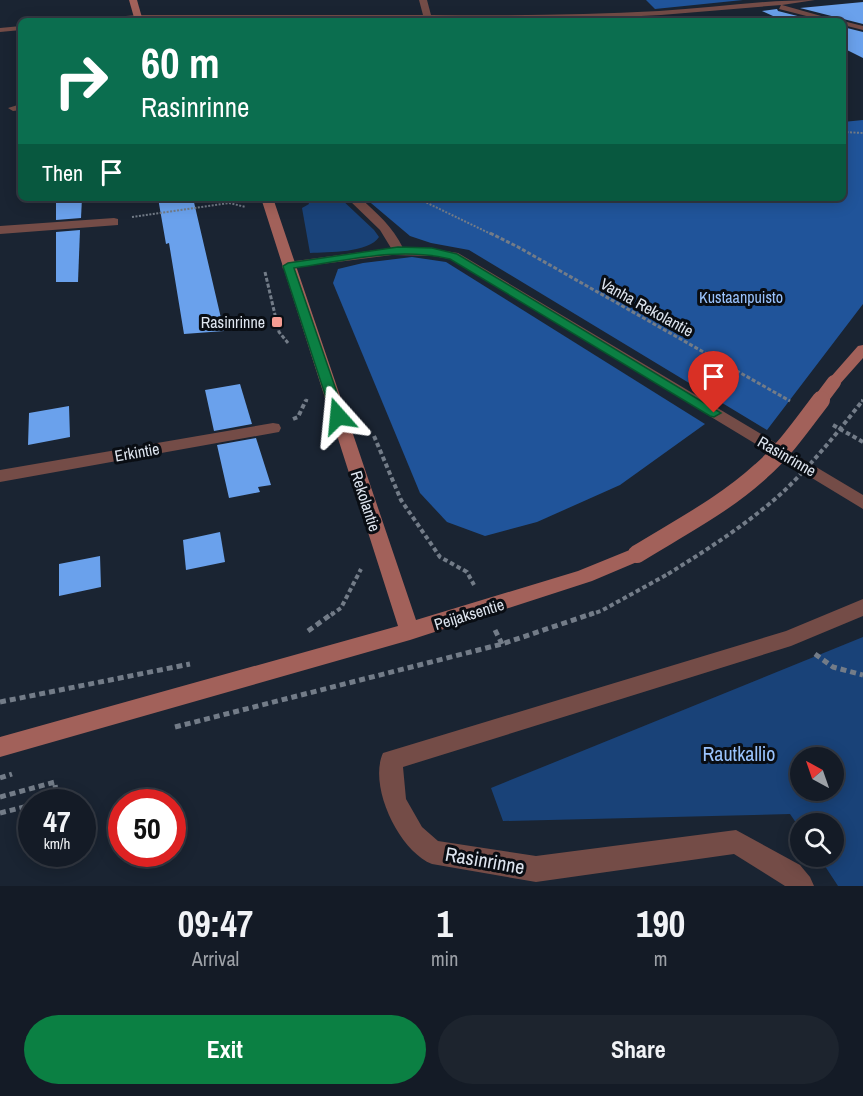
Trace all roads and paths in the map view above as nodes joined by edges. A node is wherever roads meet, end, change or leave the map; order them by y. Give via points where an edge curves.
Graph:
1 (133, 0) edge
2 (423, 0) edge
3 (811, 0) edge
4 (769, 4) junction
5 (427, 17) junction
6 (138, 18) edge
7 (282, 18) edge
8 (823, 18) edge
9 (846, 24) edge
10 (18, 28) edge
11 (863, 28) edge
12 (0, 30) edge
13 (846, 132) edge
14 (863, 133) edge
15 (355, 201) edge
16 (423, 201) edge
17 (269, 205) edge
18 (114, 222) joint
19 (0, 230) edge
20 (398, 250) junction
21 (288, 266) junction
22 (277, 321) dead end
23 (292, 347) dead end
24 (863, 349) edge
25 (310, 394) dead end
26 (314, 405) dead end
27 (798, 405) dead end
28 (828, 422) dead end
29 (370, 425) dead end
30 (273, 428) dead end
31 (863, 442) edge
32 (0, 476) edge
33 (863, 503) edge
34 (358, 560) dead end
35 (668, 574) dead end
36 (863, 608) edge
37 (485, 609) junction
38 (410, 632) junction
39 (300, 633) dead end
40 (502, 644) junction
41 (201, 662) dead end
42 (833, 667) dead end
43 (863, 675) edge
44 (0, 702) edge
45 (170, 729) dead end
46 (0, 747) edge
47 (22, 771) dead end
48 (0, 778) edge
49 (29, 789) edge
50 (55, 789) edge
51 (18, 792) edge
52 (0, 797) edge
53 (18, 808) edge
54 (0, 813) edge
55 (801, 886) edge

1 - 6 main road
2 - 5 street
3 - 4 street
4 - 5 street via 606,16
4 - 8 street
5 - 7 street
9 - 11 street
10 - 12 street
13 - 14 path
15 - 20 street via 393,236
16 - 27 path, Vanha Rekolantie via 518,248
17 - 18 path via 229,203 141,214
17 - 21 main road, Rekolantie
18 - 19 street
20 - 21 street, Rasinrinne
20 - 33 street, Rasinrinne via 432,251 471,265
21 - 38 main road, Rekolantie
22 - 23 path via 279,332
24 - 37 main road, Peijaksentie, bridge via 762,471 721,504 637,554
25 - 26 path
28 - 31 path
29 - 37 path via 401,500 440,557 467,572
30 - 32 street, Erkintie
34 - 39 path via 361,572 341,608 311,630
35 - 40 path via 601,611
36 - 55 street, Rasinrinne via 791,638 390,760 394,801 412,835 432,852 536,869 736,842 791,874
37 - 38 main road, Peijaksentie
37 - 40 path
38 - 46 main road, Peijaksentie
40 - 45 path
41 - 44 path
42 - 43 path
47 - 48 path
49 - 50 path via 55,782
51 - 52 path
53 - 54 path

